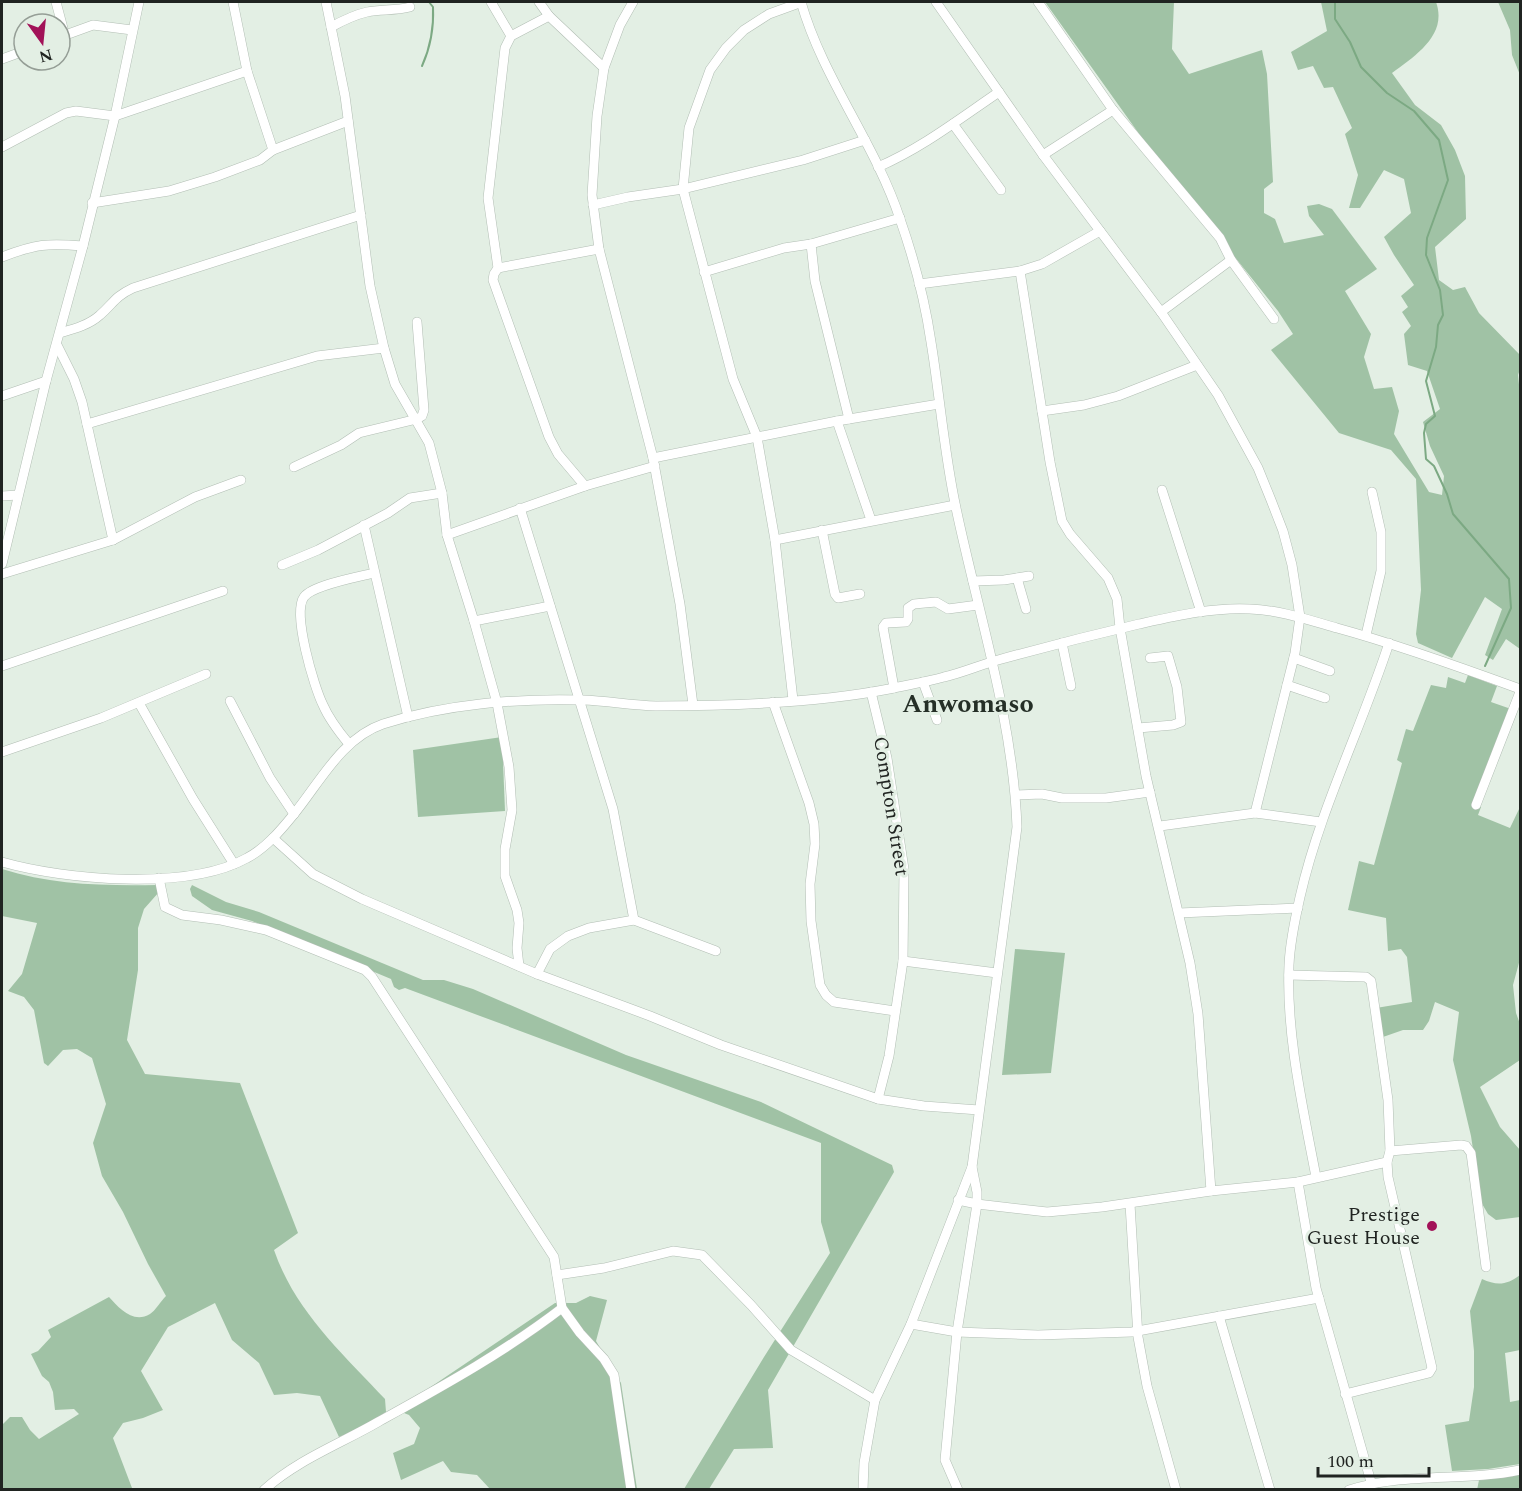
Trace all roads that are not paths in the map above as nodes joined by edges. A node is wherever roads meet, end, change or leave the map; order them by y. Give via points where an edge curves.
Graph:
1 (140, 2) edge
2 (236, 2) edge
3 (326, 2) edge
4 (491, 2) edge
5 (539, 2) edge
6 (633, 2) edge
7 (801, 2) edge
8 (936, 2) edge
9 (1038, 2) edge
10 (410, 7) dead end
11 (549, 16) junction
12 (331, 27) junction
13 (132, 30) junction
14 (72, 33) edge
15 (511, 36) junction
16 (604, 68) junction
17 (247, 71) junction
18 (999, 92) junction
19 (1113, 110) junction
20 (115, 116) junction
21 (348, 122) junction
22 (953, 124) junction
23 (865, 140) junction
24 (2, 147) edge
25 (273, 150) junction
26 (1043, 155) junction
27 (878, 167) junction
28 (683, 189) junction
29 (1001, 190) dead end
30 (92, 203) junction
31 (592, 205) junction
32 (361, 215) junction
33 (900, 218) junction
34 (1100, 231) junction
35 (811, 244) junction
36 (83, 246) junction
37 (599, 249) junction
38 (2, 257) edge
39 (1231, 260) junction
40 (498, 268) junction
41 (1020, 271) junction
42 (704, 272) junction
43 (919, 284) junction
44 (1161, 312) junction
45 (1274, 319) dead end
46 (417, 322) dead end
47 (60, 333) junction
48 (57, 345) junction
49 (384, 348) junction
50 (1197, 365) junction
51 (46, 381) junction
52 (2, 396) edge
53 (939, 404) junction
54 (1042, 411) junction
55 (417, 419) junction
56 (849, 419) junction
57 (837, 421) junction
58 (87, 424) junction
59 (758, 437) junction
60 (654, 462) junction
61 (294, 467) dead end
62 (241, 480) dead end
63 (585, 486) junction
64 (1162, 490) dead end
65 (1372, 492) dead end
66 (442, 493) junction
67 (18, 495) junction
68 (2, 496) edge
69 (955, 505) junction
70 (520, 508) junction
71 (871, 520) junction
72 (364, 525) junction
73 (822, 530) junction
74 (447, 535) junction
75 (113, 540) junction
76 (775, 540) junction
77 (2, 564) edge
78 (282, 565) dead end
79 (374, 573) junction
80 (2, 574) edge
81 (1029, 576) dead end
82 (1017, 578) junction
83 (973, 581) junction
84 (223, 591) dead end
85 (860, 594) dead end
86 (978, 605) junction
87 (550, 606) junction
88 (1026, 609) dead end
89 (1201, 612) junction
90 (1300, 617) junction
91 (474, 621) junction
92 (1120, 628) junction
93 (1366, 635) junction
94 (1062, 643) junction
95 (1389, 643) junction
96 (1150, 658) dead end
97 (1294, 658) junction
98 (992, 662) junction
99 (2, 666) edge
100 (1330, 670) dead end
101 (206, 674) dead end
102 (923, 682) junction
103 (1287, 685) junction
104 (1071, 686) dead end
105 (894, 688) junction
106 (1521, 691) edge
107 (871, 692) junction
108 (1325, 698) dead end
109 (578, 700) junction
110 (793, 700) junction
111 (230, 701) dead end
112 (773, 702) junction
113 (139, 703) junction
114 (497, 703) junction
115 (693, 705) junction
116 (408, 717) junction
117 (938, 720) dead end
118 (1138, 728) junction
119 (349, 744) junction
120 (2, 752) edge
121 (1150, 792) junction
122 (1016, 795) junction
123 (1476, 805) dead end
124 (1255, 813) junction
125 (294, 814) junction
126 (1321, 822) junction
127 (1160, 826) junction
128 (273, 838) junction
129 (2, 862) edge
130 (234, 864) junction
131 (159, 878) junction
132 (1298, 908) junction
133 (1179, 913) junction
134 (634, 920) junction
135 (716, 951) dead end
136 (903, 961) junction
137 (519, 966) junction
138 (997, 973) junction
139 (537, 974) junction
140 (1289, 975) junction
141 (894, 1011) junction
142 (878, 1099) junction
143 (979, 1110) junction
144 (1390, 1150) junction
145 (1387, 1162) junction
146 (972, 1167) junction
147 (1316, 1177) junction
148 (1298, 1182) junction
149 (1211, 1191) junction
150 (958, 1200) junction
151 (977, 1204) junction
152 (1130, 1204) junction
153 (1486, 1267) dead end
154 (557, 1275) junction
155 (1319, 1298) junction
156 (562, 1308) junction
157 (1219, 1316) junction
158 (911, 1324) junction
159 (1138, 1330) junction
160 (957, 1332) junction
161 (1345, 1394) junction
162 (875, 1400) junction
163 (1521, 1470) edge
164 (1371, 1482) junction
165 (264, 1490) edge
166 (631, 1490) edge
167 (863, 1490) edge
168 (957, 1490) edge
169 (1176, 1490) edge
170 (1270, 1490) edge
171 (1349, 1490) edge

1 - 13 street
2 - 17 street
3 - 12 street
4 - 15 street
5 - 11 street
6 - 16 street
7 - 23 street via 814,41
7 - 28 street via 769,14 744,30 710,70 689,128
8 - 18 street
9 - 19 street
10 - 12 street via 356,15
11 - 15 street
11 - 16 street
12 - 21 street
13 - 14 street via 93,25
13 - 20 street
15 - 40 street via 505,48 488,198
16 - 31 street
17 - 20 street
17 - 25 street
18 - 22 street
18 - 26 street
19 - 26 street
19 - 39 street via 1220,238
20 - 24 street via 76,111
20 - 30 street
21 - 25 street
21 - 32 street
22 - 27 street via 901,158
22 - 29 street
23 - 27 street
23 - 28 street via 803,160
25 - 30 street via 260,160 170,191
26 - 34 street
27 - 33 street
28 - 31 street
28 - 42 street
30 - 36 street
31 - 37 street
32 - 47 street via 133,288 120,294 89,323
32 - 49 street via 370,286
33 - 35 street
33 - 43 street
34 - 41 street via 1042,264
34 - 44 street
35 - 42 street
35 - 56 street via 815,282
36 - 38 street via 33,245
36 - 47 street
37 - 40 street
37 - 60 street
39 - 44 street
39 - 45 street
40 - 63 street via 494,287 549,437
41 - 43 street
41 - 54 street
42 - 59 street via 733,379
43 - 53 street
44 - 50 street
46 - 55 street via 424,410
47 - 48 street
48 - 51 street
48 - 58 street via 74,380
49 - 55 street via 394,384
49 - 58 street via 317,356
50 - 54 street via 1118,396
50 - 90 street via 1258,468 1283,531
51 - 52 street
51 - 67 street
53 - 56 street
53 - 69 street
54 - 92 street via 1062,521 1112,583
55 - 61 street via 359,433
55 - 66 street via 429,443
56 - 57 street
57 - 59 street
57 - 71 street
58 - 75 street
59 - 60 street
59 - 76 street
60 - 63 street
60 - 115 street via 680,604
62 - 75 street via 195,496
63 - 70 street
64 - 89 street
65 - 93 street via 1381,532 1381,571
66 - 72 street via 410,498
66 - 74 street
67 - 68 street
67 - 77 street
69 - 71 street
69 - 83 street
70 - 74 street
70 - 87 street
71 - 73 street
72 - 78 street
72 - 79 street
73 - 76 street
73 - 85 street via 835,594 838,598
74 - 91 street
75 - 80 street
76 - 110 street
79 - 116 street
79 - 119 street via 314,590 301,602 303,633 315,686 323,707
81 - 82 street
82 - 83 street
82 - 88 street
83 - 86 street
84 - 99 street
86 - 98 street
86 - 105 street via 948,609 936,602 914,603 908,608 906,622 886,623 883,627
87 - 91 street
87 - 109 street
89 - 90 street via 1252,609
89 - 92 street
90 - 93 street
90 - 97 street
91 - 114 street
92 - 94 street
92 - 118 street
93 - 95 street
94 - 98 street
94 - 104 street
95 - 106 street
95 - 126 street
96 - 118 street via 1168,656 1181,722
97 - 100 street
97 - 103 street
98 - 102 street
98 - 122 street
101 - 113 street
102 - 105 street
102 - 117 street
103 - 108 street
103 - 124 street
105 - 107 street
106 - 123 street
107 - 110 street
107 - 136 street, Compton Street via 887,758 904,869
109 - 114 street
109 - 115 street
109 - 134 street via 614,809
110 - 112 street
111 - 125 street via 270,778
112 - 115 street
112 - 141 street via 814,824 811,921 820,985 834,1002
113 - 120 street
113 - 130 street
114 - 116 street
114 - 137 street via 509,767 512,810 505,876 517,910
116 - 119 street via 380,725
118 - 121 street
119 - 125 street
121 - 122 street via 1106,798
121 - 127 street
122 - 138 street via 1017,827
124 - 126 street
124 - 127 street
125 - 128 street
126 - 132 street
127 - 133 street
128 - 130 street
128 - 137 street via 313,874 331,884
129 - 131 street via 53,874
130 - 131 street via 213,872
131 - 154 street via 165,907 174,912 266,930 372,976 554,1257
132 - 133 street
132 - 140 street
133 - 149 street via 1198,1014
134 - 135 street
134 - 139 street via 568,936 550,950
136 - 138 street
136 - 141 street, Compton Street
137 - 139 street
138 - 143 street
139 - 142 street via 721,1045
140 - 144 street via 1366,977 1371,981 1388,1100
140 - 147 street via 1294,1059
141 - 142 street, Compton Street via 889,1056
142 - 143 street
143 - 146 street
144 - 145 street
144 - 153 street via 1466,1146 1471,1153
145 - 147 street
145 - 161 street via 1432,1368 1421,1375
146 - 150 street
146 - 151 street
147 - 148 street
148 - 149 street
148 - 155 street
149 - 152 street
150 - 151 street
150 - 158 street
151 - 152 street via 1047,1212
151 - 160 street
152 - 159 street
154 - 156 street
154 - 162 street via 673,1251 702,1255 791,1350
155 - 157 street
155 - 161 street
156 - 165 street via 514,1343 364,1430 329,1446
156 - 166 street via 614,1375
157 - 159 street
157 - 170 street
158 - 160 street
158 - 162 street
159 - 160 street via 1038,1335
159 - 169 street via 1147,1386
160 - 168 street via 945,1460
161 - 164 street
162 - 167 street
163 - 164 street via 1473,1477
164 - 171 street

